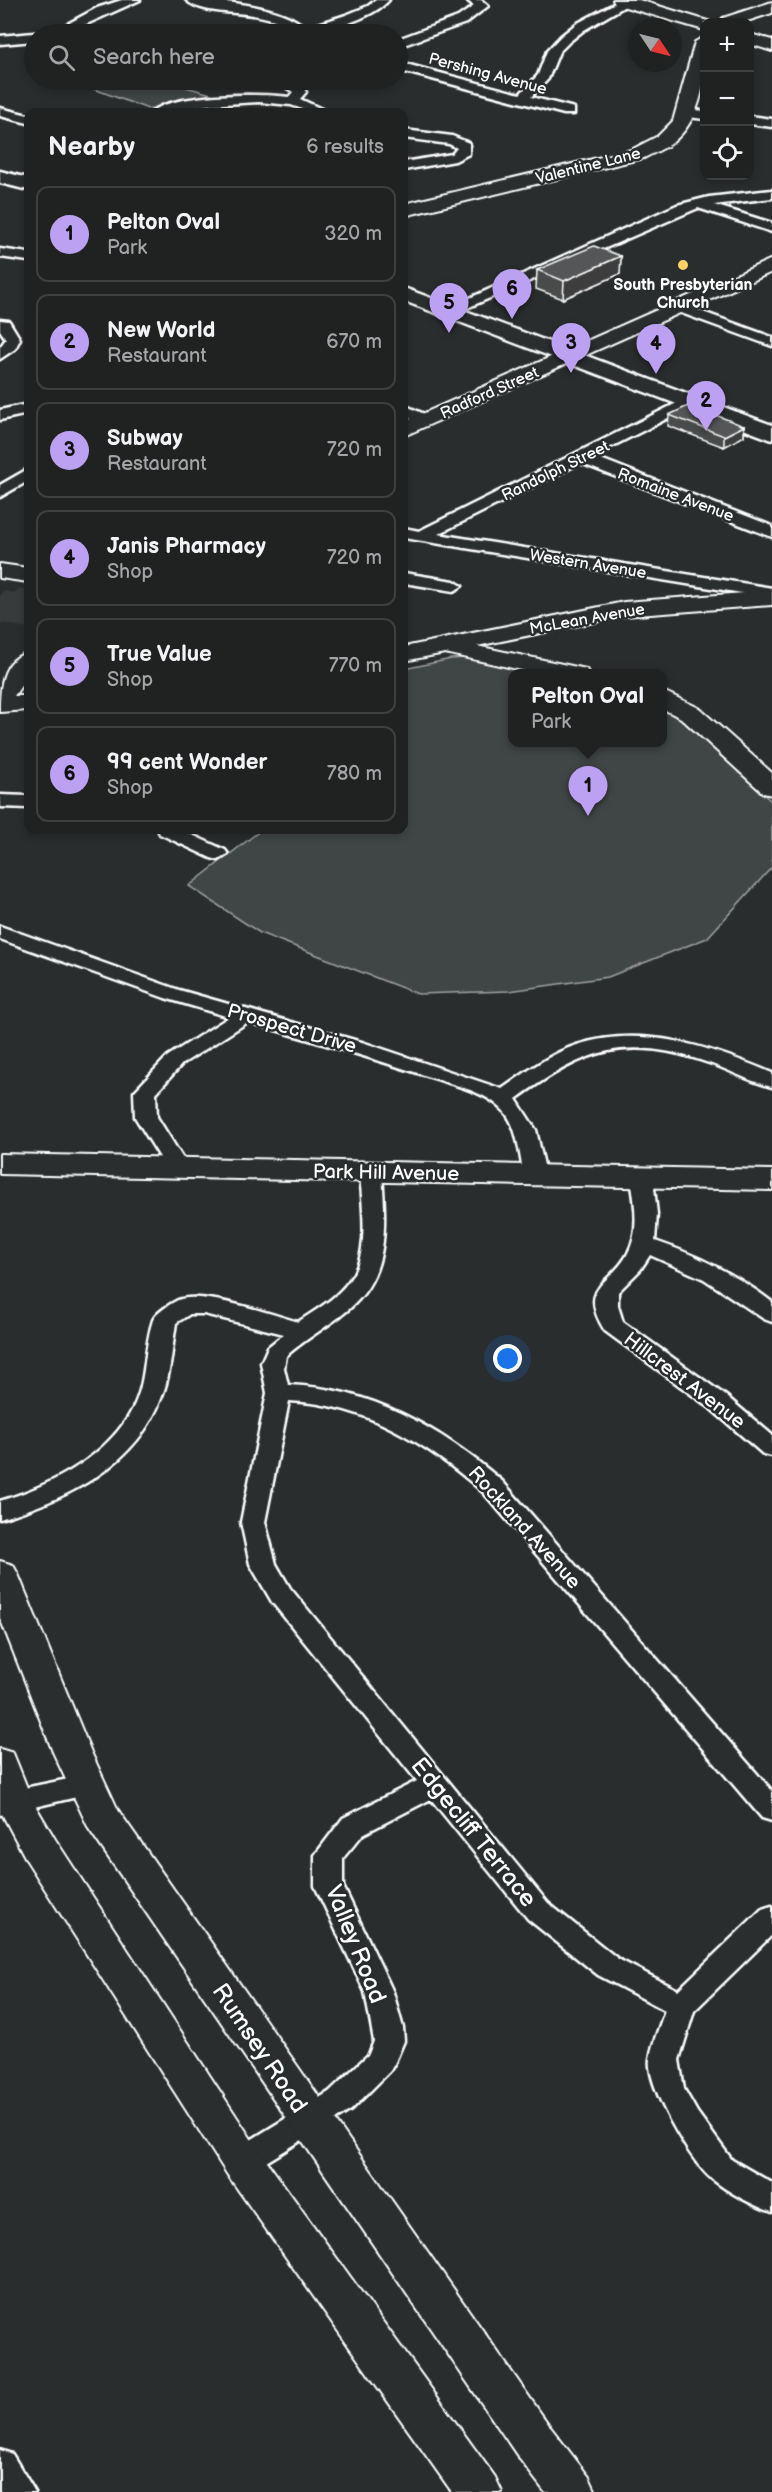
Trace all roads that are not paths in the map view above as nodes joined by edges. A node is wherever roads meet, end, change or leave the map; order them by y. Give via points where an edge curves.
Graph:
1 (135, 0) edge
2 (192, 0) edge
3 (383, 0) edge
4 (473, 0) edge
5 (623, 1) edge
6 (772, 6) edge
7 (740, 18) edge
8 (76, 24) edge
9 (294, 24) edge
10 (329, 24) edge
11 (700, 24) edge
12 (24, 38) edge
13 (0, 40) edge
14 (408, 40) edge
15 (754, 40) edge
16 (772, 46) edge
17 (408, 69) edge
18 (701, 72) edge
19 (299, 90) edge
20 (522, 99) junction
21 (292, 101) junction
22 (178, 108) edge
23 (311, 108) edge
24 (569, 111) dead end
25 (0, 112) edge
26 (695, 114) edge
27 (24, 118) edge
28 (754, 121) edge
29 (772, 123) edge
30 (408, 134) edge
31 (408, 165) edge
32 (0, 177) edge
33 (24, 183) edge
34 (772, 194) edge
35 (696, 204) junction
36 (408, 209) edge
37 (772, 228) edge
38 (0, 253) edge
39 (24, 256) edge
40 (772, 265) edge
41 (408, 296) edge
42 (678, 307) junction
43 (448, 311) junction
44 (0, 324) edge
45 (772, 342) edge
46 (0, 355) edge
47 (570, 355) junction
48 (689, 402) junction
49 (24, 410) edge
50 (408, 412) edge
51 (0, 414) edge
52 (426, 420) junction
53 (408, 428) edge
54 (772, 433) edge
55 (580, 457) junction
56 (24, 477) edge
57 (0, 492) edge
58 (772, 532) edge
59 (408, 534) edge
60 (421, 536) junction
61 (0, 571) edge
62 (24, 574) edge
63 (408, 579) edge
64 (454, 586) dead end
65 (772, 593) edge
66 (772, 598) edge
67 (408, 639) edge
68 (444, 645) junction
69 (408, 653) edge
70 (24, 665) edge
71 (554, 669) edge
72 (0, 697) edge
73 (667, 701) edge
74 (0, 704) edge
75 (24, 704) edge
76 (772, 787) edge
77 (0, 801) edge
78 (24, 802) edge
79 (176, 834) edge
80 (218, 854) dead end
81 (0, 932) edge
82 (247, 1014) junction
83 (772, 1081) edge
84 (502, 1098) junction
85 (0, 1164) edge
86 (179, 1170) junction
87 (371, 1172) junction
88 (535, 1174) junction
89 (642, 1179) junction
90 (772, 1180) edge
91 (645, 1245) junction
92 (772, 1314) edge
93 (301, 1331) junction
94 (279, 1393) junction
95 (772, 1448) edge
96 (0, 1510) edge
97 (2, 1584) edge
98 (436, 1784) junction
99 (88, 1785) junction
100 (5, 1789) edge
101 (772, 1810) edge
102 (772, 1917) edge
103 (681, 2005) junction
104 (309, 2119) junction
105 (242, 2161) junction
106 (772, 2199) edge
107 (0, 2465) edge
108 (18, 2492) edge
109 (479, 2492) edge
110 (573, 2492) edge

1 - 8 street
2 - 9 street via 266,14
3 - 10 street via 361,14
4 - 14 street, Pershing Avenue via 482,6 472,15
5 - 11 street
5 - 20 street via 565,39 553,51 544,76
6 - 7 street
12 - 13 street
15 - 16 street
17 - 20 street, Pershing Avenue
18 - 26 street, Valentine Lane
19 - 21 street
20 - 24 street, Pershing Avenue
21 - 22 street via 212,101
21 - 23 street
25 - 27 street
26 - 36 street, Valentine Lane via 665,140 637,154
28 - 29 street
30 - 31 street via 453,140 464,146 462,154 455,157
32 - 33 main road
34 - 35 street
35 - 37 street
35 - 43 street
38 - 39 street
40 - 42 street, Radford Street
41 - 43 main road
42 - 45 street
42 - 47 street, Radford Street
43 - 47 main road
44 - 46 street via 4,324 13,339
47 - 48 main road
47 - 52 street, Radford Street
48 - 54 main road
48 - 55 street, Randolph Street
49 - 51 street
50 - 52 street
52 - 53 street, Radford Street
55 - 58 street, Romaine Avenue
55 - 60 street, Randolph Street
56 - 57 street
59 - 60 street, Western Avenue
60 - 65 street, Western Avenue
61 - 62 street
63 - 64 street
66 - 68 street, McLean Avenue via 624,609
67 - 68 street
68 - 69 street, McLean Avenue
68 - 71 street
70 - 72 street
73 - 76 street via 690,713
74 - 75 street
77 - 78 street
79 - 80 street
81 - 82 street, Prospect Drive via 172,994
82 - 84 street, Prospect Drive via 380,1054
82 - 86 street via 175,1060 145,1092 146,1117
83 - 84 street via 685,1047 642,1041 576,1053 557,1061
84 - 88 street, Prospect Drive via 514,1109 525,1130
85 - 86 street, Park Hill Avenue
86 - 87 street, Park Hill Avenue
87 - 88 street, Park Hill Avenue
87 - 93 street via 372,1235 367,1272 354,1292
88 - 89 street, Park Hill Avenue
89 - 90 street, Park Hill Avenue
89 - 91 street, Hillcrest Avenue via 648,1214
91 - 92 street via 674,1255 745,1292
91 - 95 street, Hillcrest Avenue via 629,1271 607,1290 606,1306 613,1326 718,1402
93 - 94 street via 276,1354 272,1377
93 - 96 street via 224,1309 185,1306 165,1320 149,1398 131,1431 94,1469 34,1500
94 - 98 street, Edgecliff Terrace via 253,1522 263,1564 281,1595
94 - 101 street, Rockland Avenue via 304,1392 354,1403 419,1431 457,1454 493,1487
97 - 99 street, Rumsey Road
98 - 103 street, Edgecliff Terrace via 538,1911 608,1967
98 - 104 street, Valley Road via 353,1826 329,1855 329,1886 379,1992 389,2041 380,2062 340,2101
99 - 100 street
99 - 104 street, Rumsey Road via 103,1818
100 - 105 street
102 - 103 street
103 - 106 street via 664,2060 669,2090 721,2169
104 - 105 street, Valley Road
104 - 110 street, Rumsey Road
105 - 109 street
107 - 108 street

